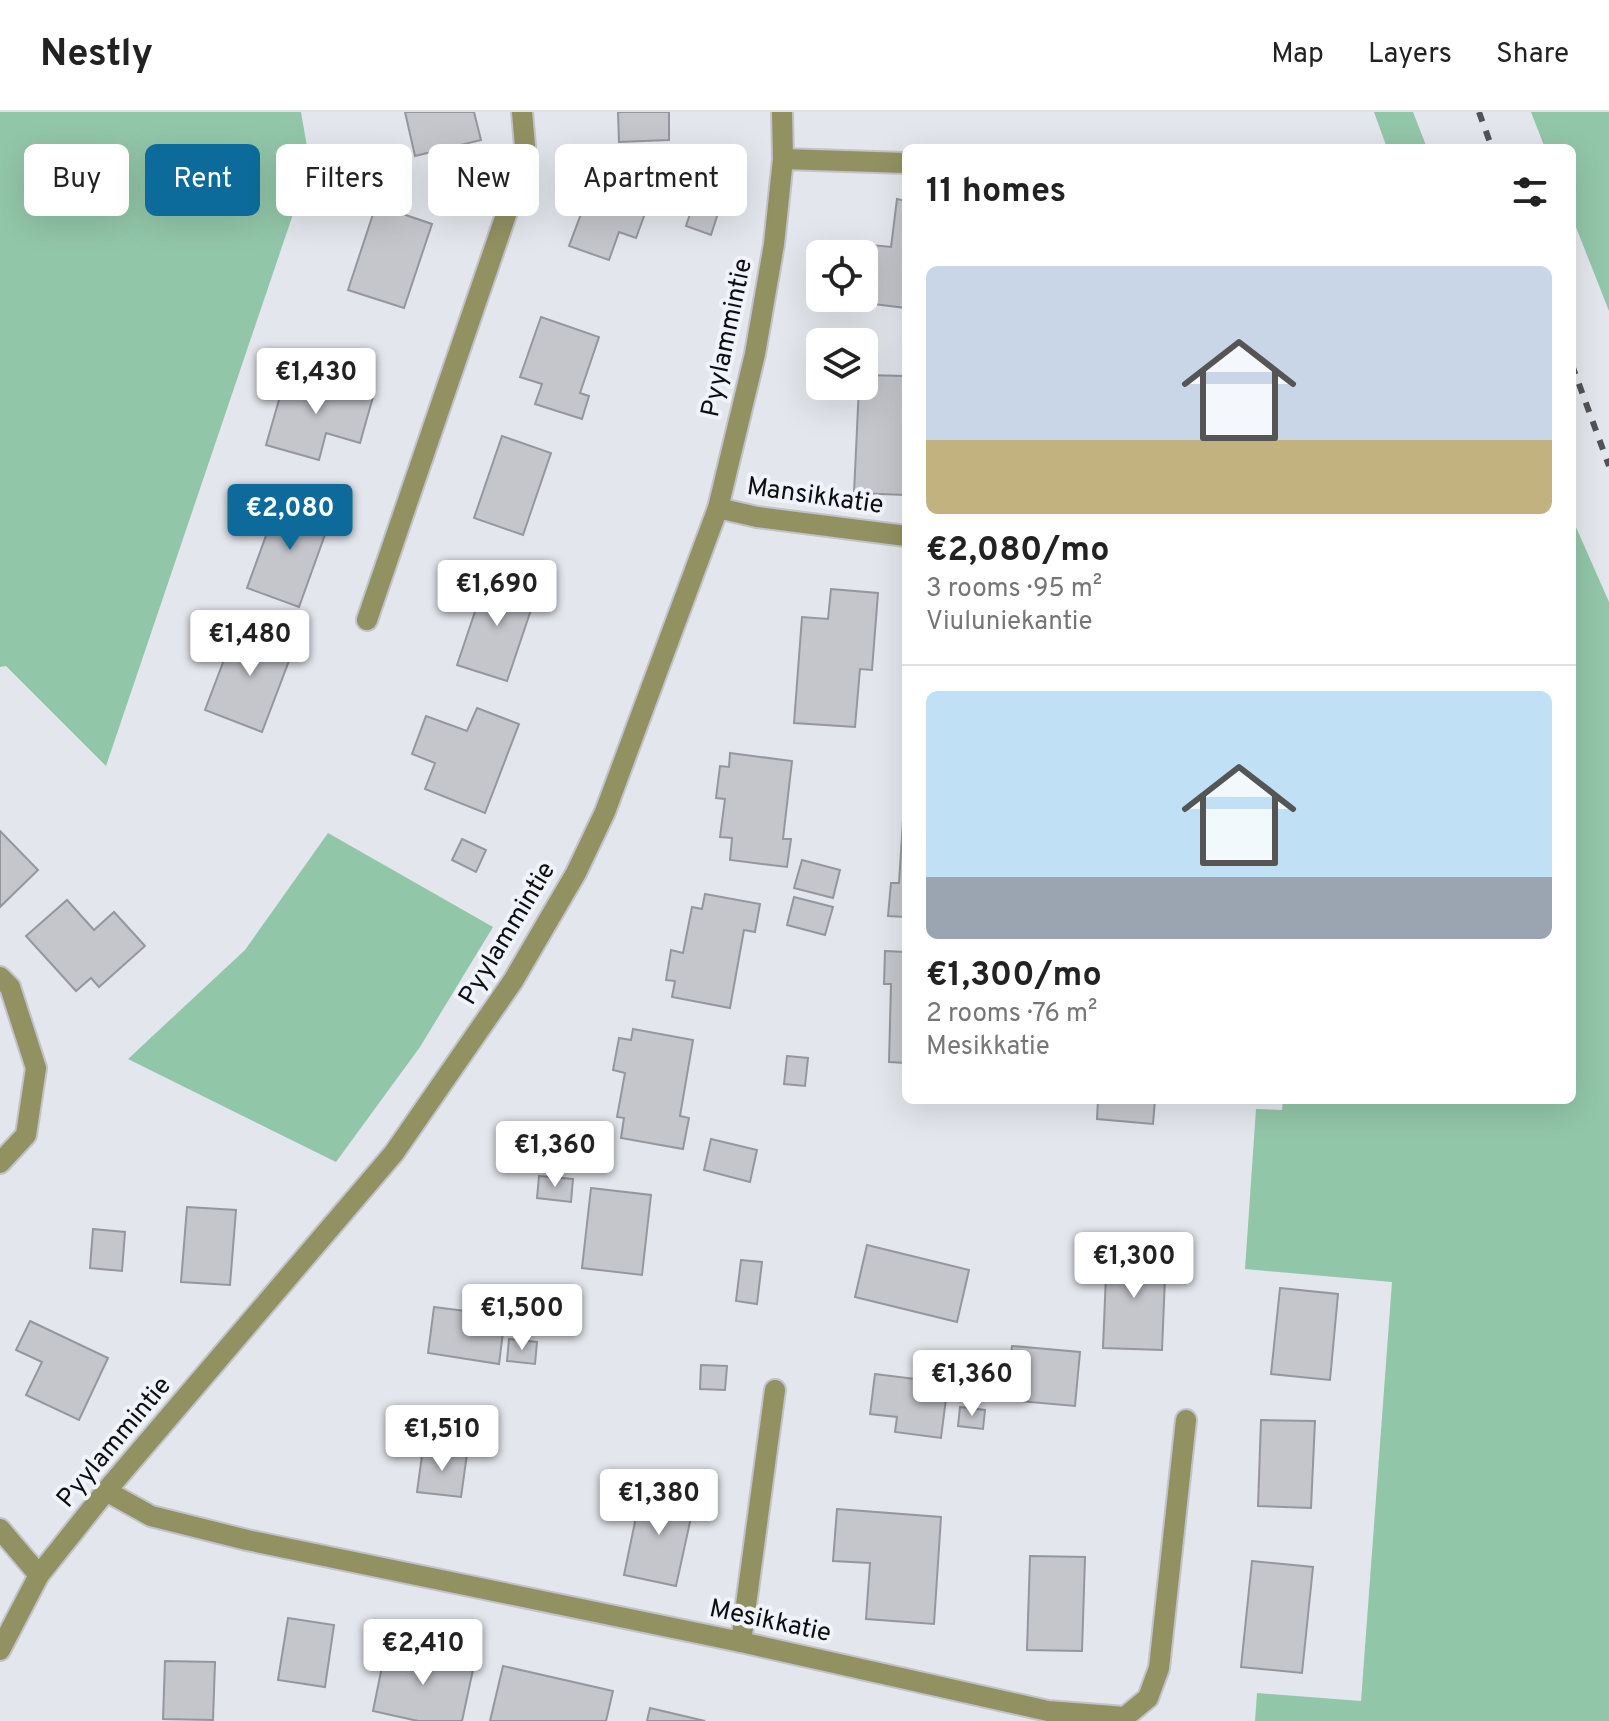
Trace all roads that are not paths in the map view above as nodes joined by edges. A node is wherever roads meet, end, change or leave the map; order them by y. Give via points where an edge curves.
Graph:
1 (522, 112) edge
2 (782, 112) edge
3 (783, 159) junction
4 (902, 163) edge
5 (718, 508) junction
6 (902, 535) edge
7 (367, 620) dead end
8 (0, 977) edge
9 (0, 1163) edge
10 (775, 1390) dead end
11 (1186, 1420) dead end
12 (106, 1491) junction
13 (0, 1529) edge
14 (39, 1575) junction
15 (741, 1642) junction
16 (0, 1650) edge

1 - 7 street via 525,146 519,177
2 - 3 street, Pyylammintie
3 - 4 street
3 - 5 street, Pyylammintie via 755,354
5 - 6 street, Mansikkatie
5 - 12 street, Pyylammintie via 605,812 513,981 394,1153
8 - 9 street via 10,987 36,1068 26,1135
10 - 15 street
11 - 15 street, Mesikkatie via 1159,1668 1148,1698 1125,1717 1048,1711
12 - 14 street, Pyylammintie
12 - 15 street, Mesikkatie via 151,1516 247,1540
13 - 14 street
14 - 16 street, Pyylammintie

